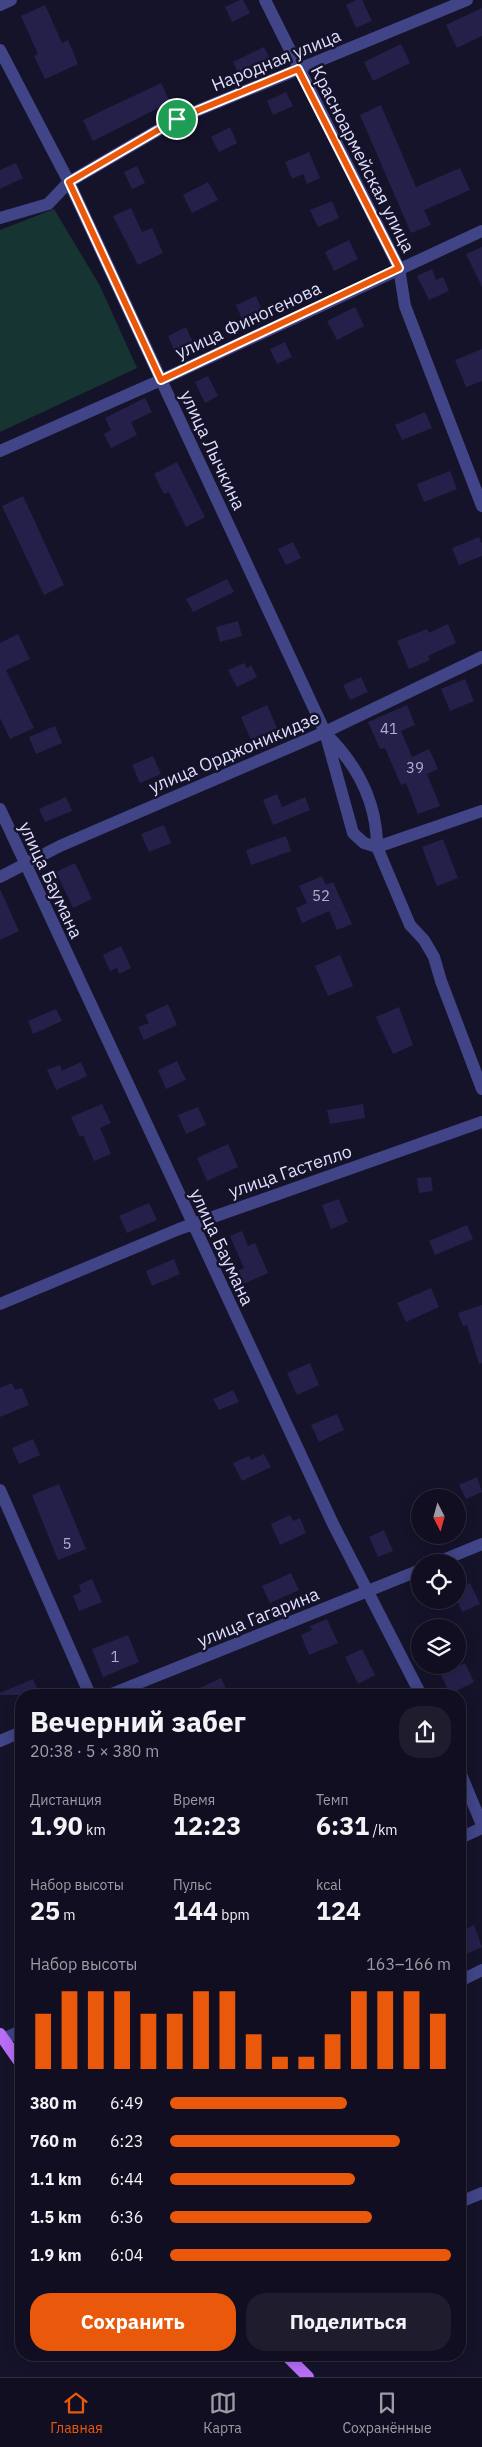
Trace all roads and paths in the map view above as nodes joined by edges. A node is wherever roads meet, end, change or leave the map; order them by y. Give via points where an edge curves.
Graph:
1 (11, 0) edge
2 (265, 0) edge
3 (466, 0) edge
4 (0, 5) edge
5 (0, 50) edge
6 (298, 69) junction
7 (69, 182) junction
8 (0, 218) edge
9 (482, 231) edge
10 (399, 268) junction
11 (161, 380) junction
12 (0, 451) edge
13 (482, 506) edge
14 (482, 657) edge
15 (325, 732) junction
16 (0, 809) edge
17 (482, 811) edge
18 (377, 847) junction
19 (24, 864) junction
20 (0, 877) edge
21 (482, 1089) edge
22 (482, 1122) edge
23 (192, 1224) junction
24 (0, 1304) edge
25 (0, 1490) edge
26 (482, 1544) edge
27 (458, 1554) edge
28 (411, 1574) edge
29 (369, 1591) junction
30 (87, 1689) edge
31 (124, 1689) edge
32 (418, 1689) edge
33 (15, 1735) edge
34 (0, 1741) edge
35 (466, 1787) edge
36 (482, 1826) edge
37 (466, 1835) edge
38 (482, 1970) edge
39 (466, 1978) edge
40 (15, 2033) edge
41 (2, 2037) edge
42 (15, 2055) edge
43 (482, 2193) edge
44 (466, 2200) edge
45 (292, 2361) edge
46 (308, 2377) edge

1 - 4 street
2 - 6 street, Красноармейская улица
3 - 6 street, Народная улица
5 - 7 street, улица Лычкина
6 - 7 street, Народная улица via 177,119
6 - 10 street, Красноармейская улица
7 - 8 street, Народная улица via 48,204
7 - 11 street, улица Лычкина
9 - 10 street, улица Финогенова
10 - 11 street, улица Финогенова
10 - 13 street, Красноармейская улица via 405,306
11 - 12 street, улица Финогенова
11 - 15 street, улица Лычкина
14 - 15 street, улица Орджоникидзе
15 - 18 street, улица Лычкина via 344,752 362,781 374,815
15 - 18 street, улица Лычкина via 353,833 364,843
15 - 19 street, улица Орджоникидзе
16 - 19 street, улица Баумана
17 - 18 street
18 - 21 street, улица Лычкина via 410,925 434,957
19 - 20 street, улица Орджоникидзе
19 - 23 street, улица Баумана
22 - 23 street, улица Гастелло
23 - 24 street, улица Гастелло
23 - 29 street, улица Баумана via 333,1524
25 - 30 street
26 - 27 street
28 - 29 street, улица Гагарина
29 - 31 street, улица Гагарина
29 - 32 street, улица Баумана
33 - 34 street
35 - 36 street
36 - 37 street
38 - 39 street
40 - 41 street
41 - 42 main road
43 - 44 street
45 - 46 main road

